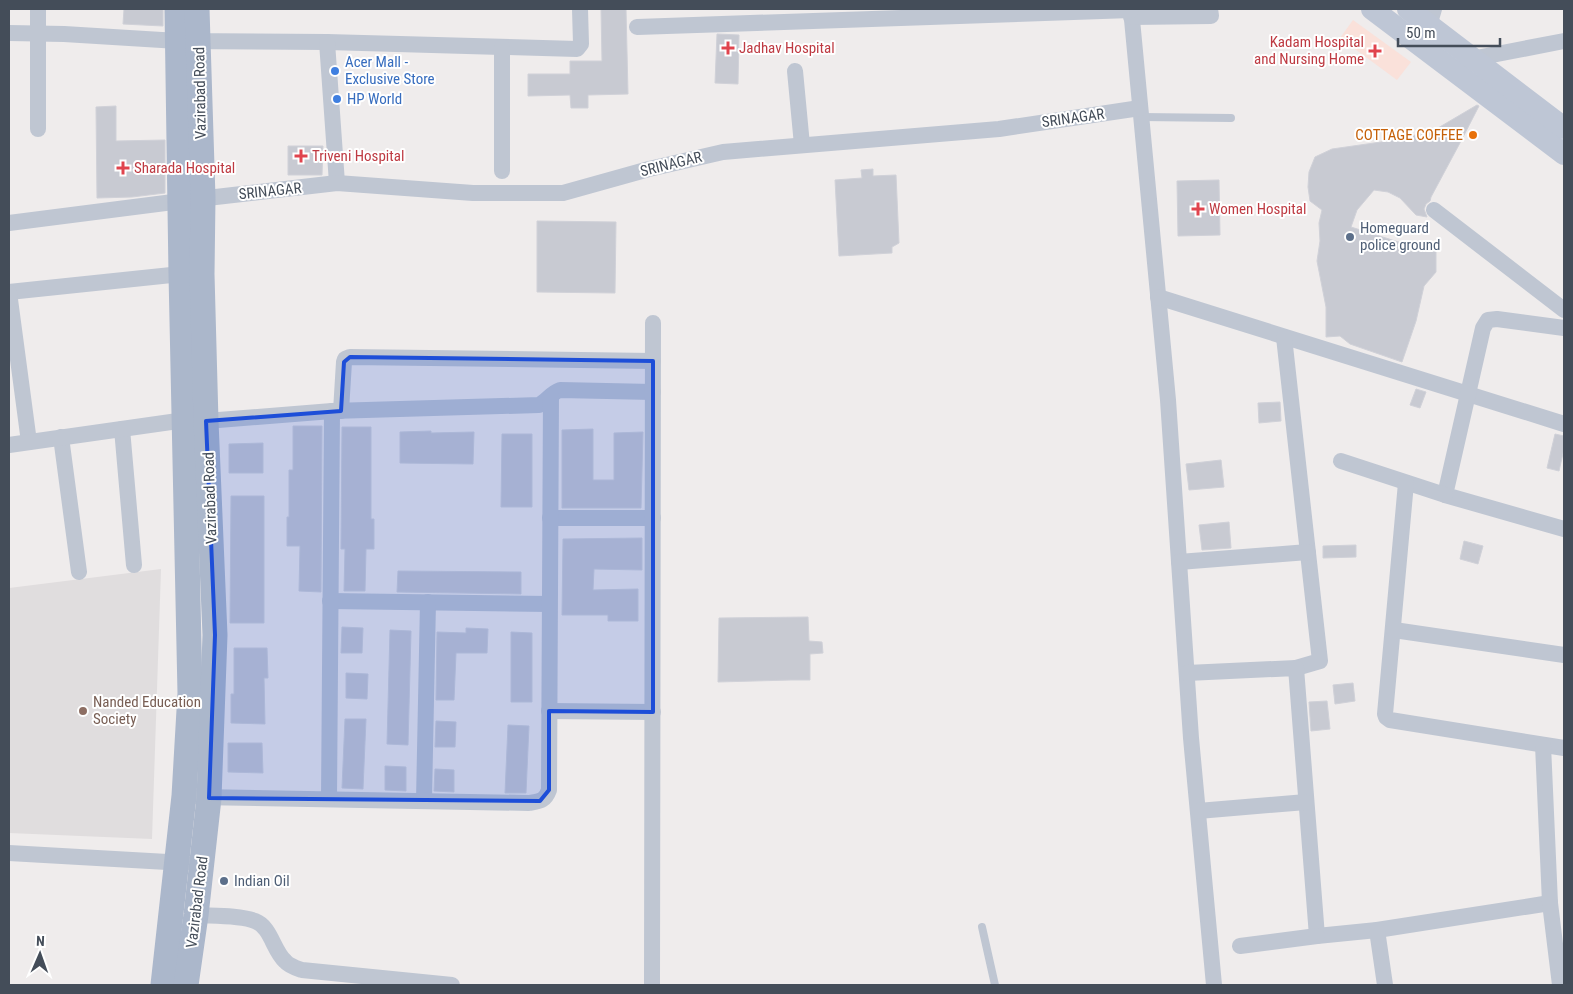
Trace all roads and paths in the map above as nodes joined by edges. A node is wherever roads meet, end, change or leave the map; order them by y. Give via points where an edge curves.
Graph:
1 (38, 9) edge
2 (177, 9) edge
3 (197, 9) edge
4 (580, 9) edge
5 (1210, 9) edge
6 (1372, 9) edge
7 (1408, 9) edge
8 (1131, 12) edge
9 (1431, 17) edge
10 (637, 27) dead end
11 (9, 33) edge
12 (38, 33) junction
13 (188, 41) junction
14 (1564, 41) edge
15 (327, 42) junction
16 (502, 47) junction
17 (1473, 59) junction
18 (1444, 64) junction
19 (795, 71) dead end
20 (1140, 113) junction
21 (1231, 118) dead end
22 (1564, 128) edge
23 (38, 129) dead end
24 (802, 145) junction
25 (1564, 154) edge
26 (502, 171) dead end
27 (337, 184) junction
28 (192, 200) junction
29 (1434, 210) dead end
30 (9, 222) edge
31 (181, 274) junction
32 (9, 292) edge
33 (1158, 297) junction
34 (1564, 310) edge
35 (653, 323) dead end
36 (1564, 328) edge
37 (1284, 337) junction
38 (653, 361) junction
39 (653, 392) junction
40 (1468, 395) junction
41 (551, 396) junction
42 (337, 411) junction
43 (196, 421) junction
44 (1564, 424) edge
45 (122, 429) junction
46 (62, 437) junction
47 (29, 442) junction
48 (9, 445) edge
49 (1341, 461) dead end
50 (1406, 483) junction
51 (1445, 495) junction
52 (550, 518) junction
53 (653, 518) junction
54 (1564, 530) edge
55 (1308, 552) junction
56 (1179, 562) junction
57 (134, 565) dead end
58 (78, 572) dead end
59 (330, 600) junction
60 (428, 602) junction
61 (550, 604) junction
62 (1394, 630) junction
63 (1564, 655) edge
64 (1296, 668) junction
65 (1187, 673) junction
66 (549, 712) junction
67 (652, 712) junction
68 (1543, 745) junction
69 (1564, 748) edge
70 (184, 796) junction
71 (209, 798) junction
72 (329, 798) junction
73 (424, 800) junction
74 (1306, 802) junction
75 (1198, 811) junction
76 (9, 854) edge
77 (178, 863) junction
78 (202, 864) junction
79 (1550, 902) junction
80 (196, 915) junction
81 (982, 927) dead end
82 (1377, 930) junction
83 (1317, 936) junction
84 (1240, 946) dead end
85 (163, 985) edge
86 (186, 985) edge
87 (452, 985) edge
88 (652, 985) edge
89 (995, 985) edge
90 (1214, 985) edge
91 (1385, 985) edge
92 (1560, 985) edge

1 - 12 street
2 - 13 main road, Vazirabad Road
3 - 13 main road, Vazirabad Road
4 - 16 street via 581,44 577,49
5 - 8 street via 1211,16
6 - 18 main road
7 - 9 main road
8 - 10 street
8 - 20 street
9 - 17 main road
11 - 12 street
12 - 13 street
12 - 23 street
13 - 15 street
13 - 28 main road, Vazirabad Road
14 - 17 street
15 - 16 street
15 - 27 street
16 - 26 street
17 - 18 street
17 - 22 main road
18 - 25 main road
19 - 24 street
20 - 21 lane
20 - 24 street, SRINAGAR via 999,129
20 - 33 street
24 - 27 street, SRINAGAR via 723,152 563,193 473,193
27 - 28 street, SRINAGAR
28 - 30 street, SRINAGAR
28 - 31 main road, Vazirabad Road
28 - 43 main road, Vazirabad Road via 202,274
29 - 34 street
31 - 32 street
31 - 43 main road, Vazirabad Road
32 - 47 street
33 - 37 street
33 - 56 street
35 - 38 street
36 - 40 street via 1488,320 1483,328
37 - 40 street
37 - 55 street
38 - 39 street
38 - 42 street via 350,356 344,362
39 - 41 street via 560,390
39 - 53 street
40 - 44 street
40 - 51 street
41 - 42 street via 539,405
41 - 52 street
42 - 43 street
42 - 59 street
43 - 45 street
43 - 70 main road, Vazirabad Road via 190,693
43 - 71 main road, Vazirabad Road via 215,635
45 - 46 street
45 - 57 street
46 - 47 street
46 - 58 street
47 - 48 street
49 - 50 street
50 - 51 street
50 - 62 street
51 - 54 street
52 - 53 street
52 - 61 street
53 - 67 street
55 - 56 street
55 - 64 street via 1320,661
56 - 65 street
59 - 60 street
59 - 72 street
60 - 61 street
60 - 73 street
61 - 66 street
62 - 63 street
62 - 68 street via 1386,717
64 - 65 street
64 - 74 street
65 - 75 street
66 - 67 street
66 - 73 street via 549,790 546,797 529,803
67 - 88 street
68 - 69 street
68 - 79 street
70 - 71 street
70 - 77 main road, Vazirabad Road
71 - 72 street
71 - 78 main road, Vazirabad Road
72 - 73 street
74 - 75 street
74 - 83 street
75 - 90 street
76 - 77 street
77 - 78 street
77 - 85 main road, Vazirabad Road
78 - 80 main road, Vazirabad Road
79 - 82 street
79 - 92 street
80 - 86 main road, Vazirabad Road
80 - 87 street via 256,921 266,929 283,960 302,970
81 - 89 lane
82 - 83 street
82 - 91 street
83 - 84 street

